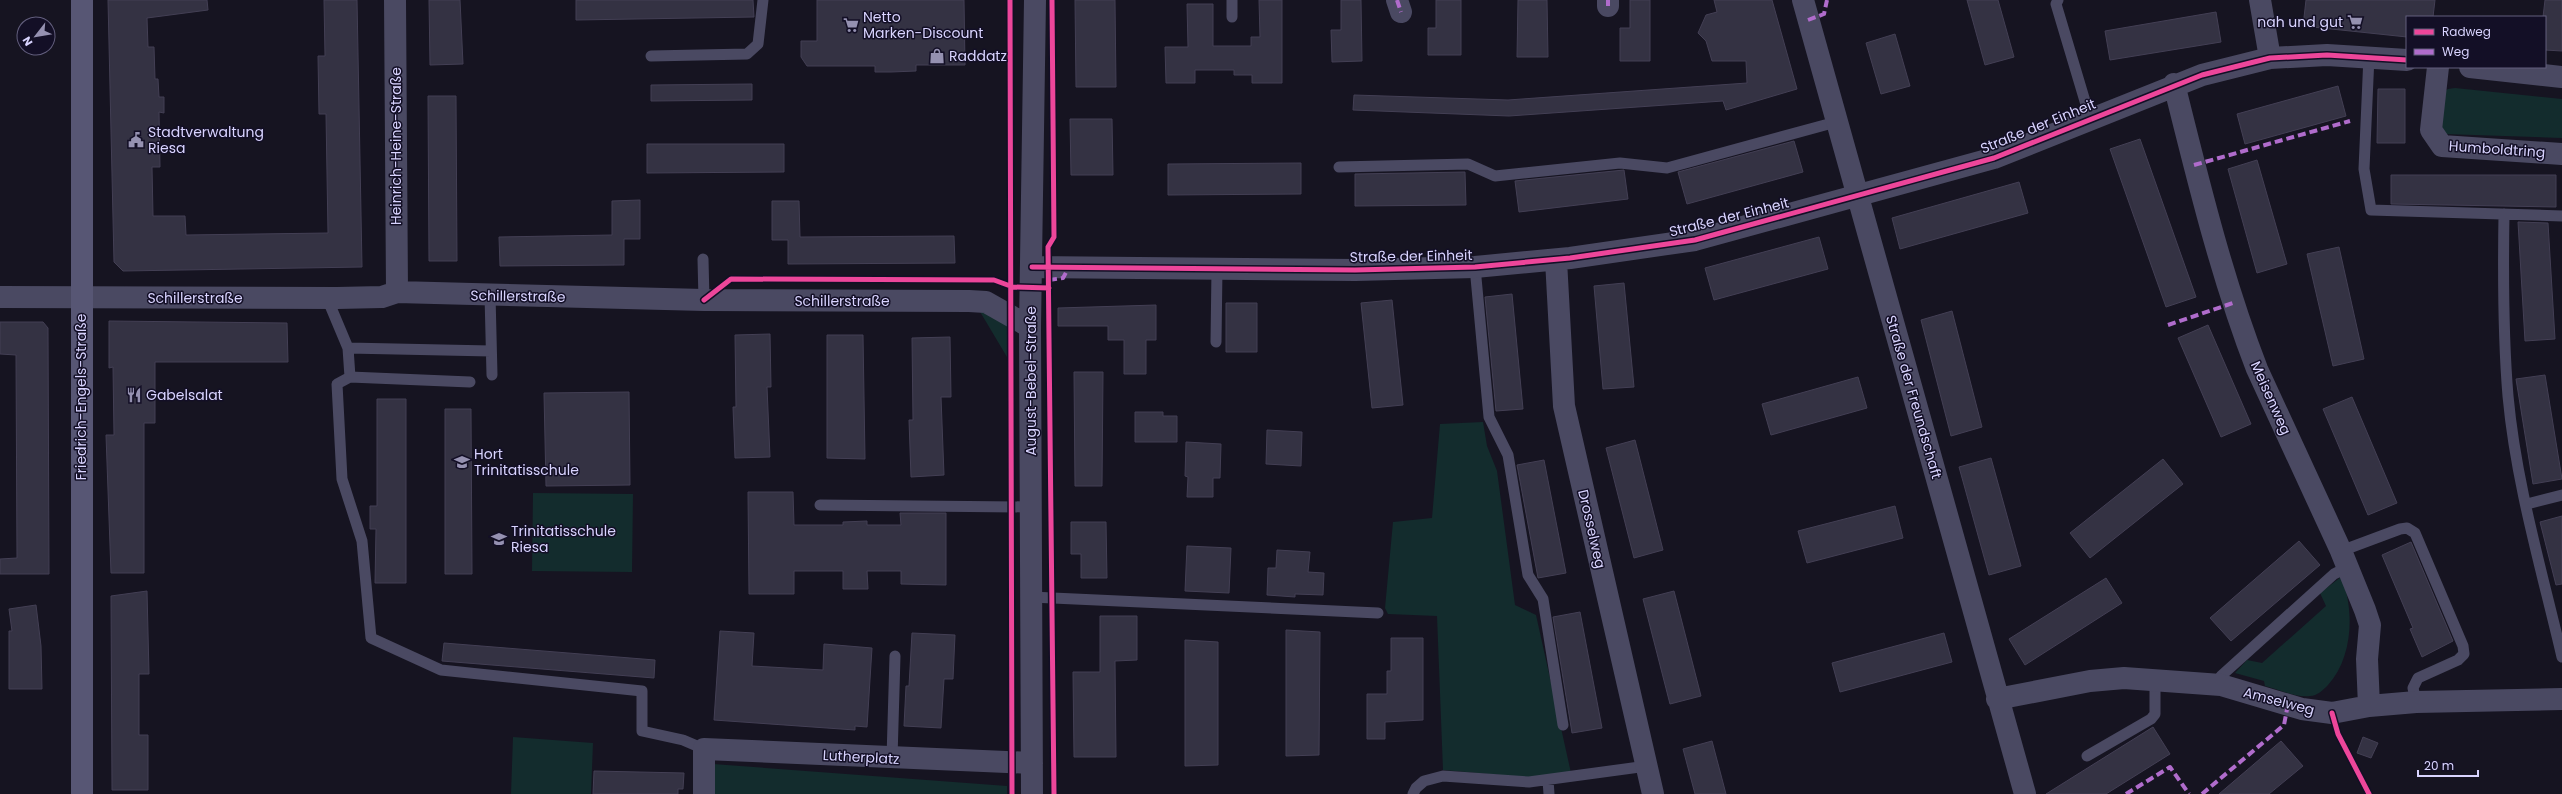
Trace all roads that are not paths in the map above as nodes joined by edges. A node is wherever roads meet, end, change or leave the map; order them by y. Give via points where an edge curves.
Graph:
1 (82, 0) edge
2 (395, 0) edge
3 (763, 0) edge
4 (1035, 0) edge
5 (1232, 0) edge
6 (1803, 0) edge
7 (2058, 0) edge
8 (2260, 0) edge
9 (1232, 17) dead end
10 (651, 56) dead end
11 (2369, 56) junction
12 (2270, 58) junction
13 (2406, 60) edge
14 (2438, 68) edge
15 (2479, 68) edge
16 (2562, 77) edge
17 (2174, 84) junction
18 (2090, 118) junction
19 (1836, 122) junction
20 (2562, 154) edge
21 (1339, 167) dead end
22 (1858, 196) junction
23 (2504, 214) junction
24 (2562, 216) edge
25 (703, 259) dead end
26 (1556, 260) junction
27 (1032, 267) junction
28 (1475, 267) junction
29 (1217, 269) junction
30 (397, 292) junction
31 (490, 295) junction
32 (0, 298) edge
33 (80, 298) junction
34 (327, 298) junction
35 (704, 300) junction
36 (1030, 327) junction
37 (1216, 342) dead end
38 (348, 348) junction
39 (491, 351) junction
40 (492, 375) dead end
41 (350, 377) junction
42 (470, 382) dead end
43 (2562, 495) edge
44 (2527, 504) junction
45 (820, 505) dead end
46 (1031, 507) junction
47 (2345, 559) junction
48 (1031, 596) junction
49 (1378, 613) dead end
50 (895, 656) dead end
51 (2562, 657) edge
52 (2155, 679) junction
53 (2221, 685) junction
54 (1997, 699) junction
55 (2562, 699) edge
56 (2416, 702) junction
57 (2369, 706) junction
58 (1562, 725) dead end
59 (704, 749) junction
60 (2087, 756) dead end
61 (892, 758) junction
62 (1032, 763) junction
63 (1647, 766) junction
64 (1548, 780) junction
65 (82, 794) edge
66 (704, 794) edge
67 (1032, 794) edge
68 (1413, 794) edge
69 (1549, 794) edge
70 (1653, 794) edge
71 (2025, 794) edge

1 - 33 main road, Friedrich-Engels-Straße
2 - 30 street, Heinrich-Heine-Straße
3 - 10 lane via 758,44 747,54
4 - 27 street, August-Bebel-Straße
5 - 9 lane
6 - 19 street, Straße der Freundschaft
7 - 18 lane, Straße der Einheit via 2056,4
8 - 12 street
11 - 12 street, Straße der Einheit
11 - 13 street, Straße der Einheit
11 - 23 lane via 2364,169 2371,210
12 - 17 street, Straße der Einheit
14 - 20 street, Humboldtring via 2430,130 2442,146
15 - 16 street
17 - 18 street, Straße der Einheit
17 - 47 street, Meisenweg via 2214,241 2243,332 2257,369
18 - 22 street, Straße der Einheit via 1994,158
19 - 21 lane via 1667,168 1620,163 1494,176 1468,164
19 - 22 street, Straße der Freundschaft
22 - 26 street, Straße der Einheit via 1695,240
22 - 54 street, Straße der Freundschaft
23 - 24 lane
23 - 44 lane via 2503,293 2508,396
25 - 35 lane
26 - 28 street, Straße der Einheit
26 - 63 street, Drosselweg via 1564,406
27 - 29 street, Straße der Einheit
27 - 36 street, August-Bebel-Straße
28 - 29 street, Straße der Einheit
28 - 58 lane via 1489,417 1508,455 1528,575 1543,599
29 - 37 lane
30 - 31 street, Schillerstraße
30 - 34 street, Schillerstraße via 382,296
31 - 35 street, Schillerstraße
31 - 39 lane
32 - 33 street, Schillerstraße
33 - 34 street, Schillerstraße
33 - 65 main road, Friedrich-Engels-Straße
34 - 38 lane
35 - 36 street, Schillerstraße via 986,302
36 - 46 street, August-Bebel-Straße
38 - 39 lane
38 - 41 lane
39 - 40 lane
41 - 42 lane
41 - 59 lane via 337,384 342,479 362,541 371,638 441,670 642,691 642,730 683,740
43 - 44 lane
44 - 51 lane
45 - 46 lane
46 - 48 street, August-Bebel-Straße
47 - 53 lane via 2334,574 2221,676
47 - 56 lane via 2400,529 2407,528 2414,533 2450,612 2464,654 2458,660 2418,678 2413,688
47 - 57 street, Meisenweg via 2370,625 2367,659
48 - 49 lane
48 - 62 street, August-Bebel-Straße
50 - 61 lane
52 - 53 street, Amselweg
52 - 54 street, Amselweg via 2090,681
52 - 60 lane via 2155,714 2151,719
53 - 57 street, Amselweg via 2317,712 2332,713
54 - 71 street, Straße der Freundschaft
55 - 56 street, Amselweg
56 - 57 street, Amselweg
59 - 61 street, Lutherplatz
59 - 66 street
61 - 62 street, Lutherplatz
62 - 67 street
63 - 64 lane
63 - 70 street, Drosselweg
64 - 68 lane via 1529,782 1443,776 1424,782
64 - 69 lane

